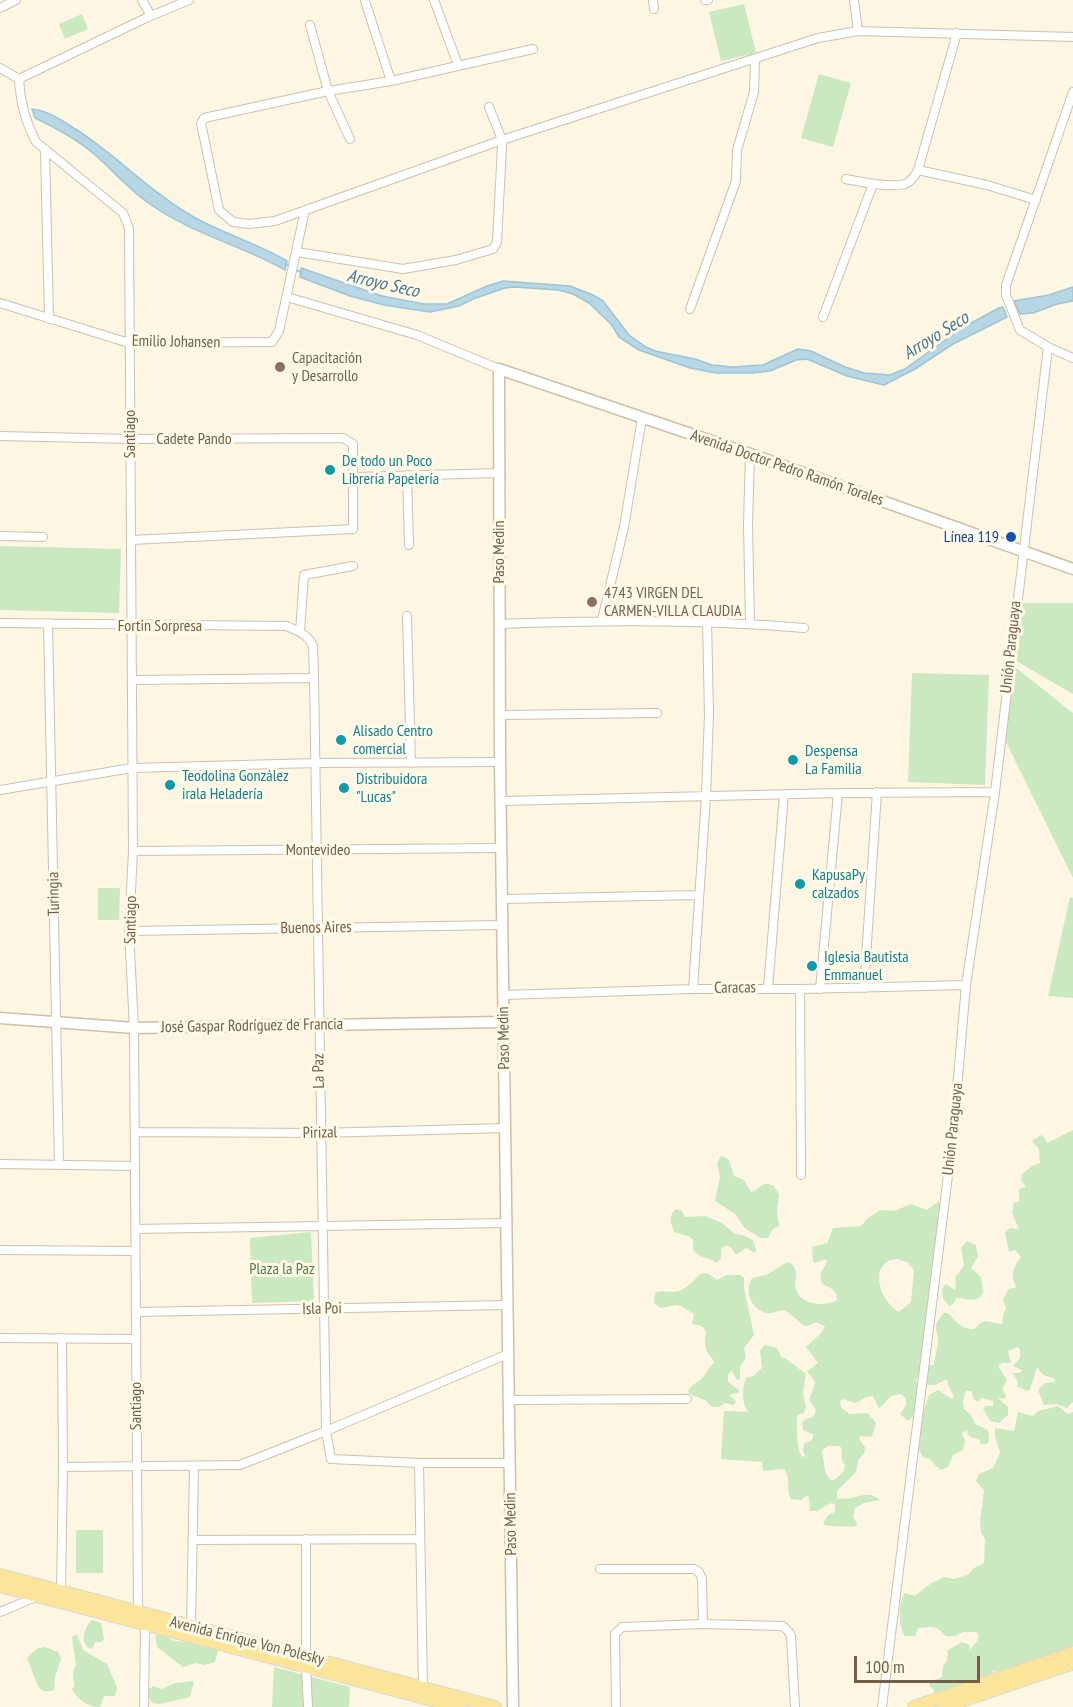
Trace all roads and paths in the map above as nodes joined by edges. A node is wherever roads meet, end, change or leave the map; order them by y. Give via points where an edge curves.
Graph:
1 (16, 0) edge
2 (142, 0) edge
3 (189, 0) edge
4 (434, 0) edge
5 (653, 0) edge
6 (854, 0) edge
7 (364, 2) dead end
8 (0, 8) edge
9 (654, 9) dead end
10 (151, 16) junction
11 (310, 25) dead end
12 (858, 31) junction
13 (957, 33) junction
14 (1073, 37) edge
15 (533, 49) dead end
16 (755, 59) junction
17 (458, 65) junction
18 (0, 68) edge
19 (19, 79) junction
20 (391, 81) junction
21 (328, 91) junction
22 (1073, 92) edge
23 (489, 107) dead end
24 (350, 139) dead end
25 (502, 140) junction
26 (45, 149) junction
27 (918, 170) junction
28 (846, 179) dead end
29 (873, 184) junction
30 (1036, 200) junction
31 (305, 210) junction
32 (297, 252) junction
33 (287, 297) junction
34 (0, 303) edge
35 (690, 309) dead end
36 (823, 317) dead end
37 (49, 319) junction
38 (129, 343) junction
39 (1048, 347) junction
40 (1073, 358) edge
41 (499, 369) junction
42 (642, 418) junction
43 (0, 436) edge
44 (130, 439) junction
45 (750, 454) junction
46 (499, 473) junction
47 (408, 476) junction
48 (354, 477) junction
49 (0, 536) edge
50 (43, 537) dead end
51 (131, 540) junction
52 (409, 545) dead end
53 (1022, 551) junction
54 (353, 566) dead end
55 (1073, 569) edge
56 (407, 616) dead end
57 (602, 620) junction
58 (707, 621) junction
59 (0, 623) edge
60 (750, 623) junction
61 (48, 624) junction
62 (499, 624) junction
63 (132, 626) junction
64 (804, 628) dead end
65 (300, 632) junction
66 (314, 678) junction
67 (132, 680) junction
68 (657, 713) dead end
69 (501, 715) junction
70 (500, 762) junction
71 (315, 763) junction
72 (411, 763) junction
73 (132, 768) junction
74 (51, 781) junction
75 (0, 790) edge
76 (877, 792) junction
77 (995, 792) junction
78 (838, 793) junction
79 (784, 795) junction
80 (706, 796) junction
81 (502, 801) junction
82 (502, 848) junction
83 (316, 850) junction
84 (133, 851) junction
85 (698, 895) junction
86 (503, 899) junction
87 (502, 925) junction
88 (317, 928) junction
89 (129, 931) junction
90 (966, 985) junction
91 (768, 988) junction
92 (864, 988) junction
93 (693, 989) junction
94 (800, 989) junction
95 (820, 989) junction
96 (504, 995) junction
97 (0, 1018) edge
98 (504, 1022) junction
99 (56, 1023) junction
100 (318, 1025) junction
101 (134, 1028) junction
102 (506, 1128) junction
103 (135, 1132) junction
104 (320, 1133) junction
105 (0, 1164) edge
106 (59, 1165) junction
107 (135, 1166) junction
108 (801, 1175) dead end
109 (507, 1222) junction
110 (322, 1225) junction
111 (135, 1229) junction
112 (0, 1250) edge
113 (135, 1251) junction
114 (508, 1305) junction
115 (324, 1309) junction
116 (136, 1312) junction
117 (0, 1338) edge
118 (62, 1338) junction
119 (136, 1339) junction
120 (508, 1354) junction
121 (687, 1399) dead end
122 (509, 1400) junction
123 (326, 1431) junction
124 (419, 1463) junction
125 (510, 1463) junction
126 (137, 1466) junction
127 (194, 1466) junction
128 (63, 1467) junction
129 (306, 1539) junction
130 (419, 1539) junction
131 (194, 1540) junction
132 (600, 1569) dead end
133 (0, 1575) edge
134 (0, 1586) edge
135 (61, 1592) junction
136 (37, 1596) junction
137 (0, 1612) edge
138 (138, 1612) junction
139 (703, 1624) junction
140 (145, 1625) junction
141 (191, 1626) junction
142 (1073, 1653) edge
143 (307, 1661) junction
144 (1073, 1663) edge
145 (423, 1692) junction
146 (144, 1707) edge
147 (308, 1707) edge
148 (459, 1707) edge
149 (495, 1707) edge
150 (513, 1707) edge
151 (615, 1707) edge
152 (795, 1707) edge
153 (882, 1707) edge
154 (914, 1707) edge
155 (944, 1707) edge

1 - 8 street
2 - 10 street
3 - 10 street
4 - 17 street
5 - 9 street
6 - 12 street
7 - 20 street
10 - 19 street
11 - 21 street
12 - 13 street
12 - 16 street via 810,40
13 - 14 street
13 - 27 street
15 - 17 street
16 - 25 street
16 - 35 street via 754,92 737,150 738,175
17 - 20 street
18 - 19 street
19 - 26 street via 32,134
20 - 21 street
21 - 24 street
21 - 31 street via 207,117 201,123 219,210 225,216 233,222 249,224 275,221
22 - 30 street
23 - 25 street
25 - 31 street
25 - 32 street via 497,242 493,249 403,269
26 - 37 street
26 - 38 street, Santiago via 123,213 129,228
27 - 29 street via 904,184
27 - 30 street
28 - 29 street
29 - 36 street
30 - 39 street via 1006,285 1006,295 1020,330
31 - 32 street
32 - 33 street
33 - 38 street, Emilio Johansen via 279,331 275,340 268,343
33 - 41 street via 417,335
34 - 37 street, Emilio Johansen
37 - 38 street, Emilio Johansen
38 - 44 street, Santiago
39 - 40 street
39 - 53 street, Unión Paraguaya
41 - 42 street, Avenida Doctor Pedro Ramón Torales
41 - 46 street, Paso Medin
42 - 45 street, Avenida Doctor Pedro Ramón Torales
42 - 57 street via 624,527
43 - 44 street, Cadete Pando
44 - 48 street, Cadete Pando via 343,438 353,444
44 - 51 street, Santiago
45 - 53 street, Avenida Doctor Pedro Ramón Torales
45 - 60 street
46 - 47 street
46 - 62 street, Paso Medin
47 - 48 street
47 - 52 street
48 - 51 street, Cadete Pando via 353,529
49 - 50 street
51 - 63 street, Santiago
53 - 55 street, Avenida Doctor Pedro Ramón Torales
53 - 77 street, Unión Paraguaya
54 - 65 street via 303,576
56 - 72 street
57 - 58 street
57 - 62 street
58 - 60 street
58 - 80 street
59 - 61 street, Fortin Sorpresa
60 - 64 street
61 - 63 street, Fortin Sorpresa
61 - 74 street, Turingia
62 - 69 street, Paso Medin
63 - 65 street, Fortin Sorpresa via 286,626
63 - 67 street, Santiago
65 - 66 street, La Paz via 313,646
66 - 67 street
66 - 71 street, La Paz
67 - 73 street, Santiago
68 - 69 street
69 - 70 street, Paso Medin
70 - 72 street
70 - 81 street, Paso Medin
71 - 72 street
71 - 73 street
71 - 83 street, La Paz
73 - 74 street
73 - 84 street, Santiago
74 - 75 street
74 - 99 street, Turingia
76 - 77 street
76 - 78 street
76 - 92 street
77 - 90 street, Unión Paraguaya
78 - 79 street
78 - 95 street
79 - 80 street
79 - 91 street
80 - 81 street
80 - 85 street
81 - 82 street, Paso Medin
82 - 83 street, Montevideo
82 - 86 street, Paso Medin
83 - 84 street, Montevideo
83 - 88 street, La Paz
84 - 89 street, Santiago
85 - 86 street
85 - 93 street
86 - 87 street, Paso Medin
87 - 88 street, Buenos Aires
87 - 96 street, Paso Medin
88 - 89 street, Buenos Aires
88 - 100 street, La Paz
89 - 101 street, Santiago
90 - 92 street, Caracas
90 - 153 street, Unión Paraguaya via 952,1147
91 - 93 street, Caracas
91 - 94 street, Caracas
92 - 95 street, Caracas
93 - 96 street, Caracas
94 - 95 street, Caracas
94 - 108 street
96 - 98 street, Paso Medin
97 - 99 street, José Gaspar Rodríguez de Francia
98 - 100 street, José Gaspar Rodríguez de Francia
98 - 102 street, Paso Medin
99 - 101 street, José Gaspar Rodríguez de Francia
99 - 106 street, Turingia
100 - 101 street, José Gaspar Rodríguez de Francia
100 - 104 street, La Paz
101 - 103 street, Santiago
102 - 104 street, Pirizal
102 - 109 street, Paso Medin
103 - 104 street, Pirizal
103 - 107 street, Santiago
104 - 110 street, La Paz
105 - 106 street
106 - 107 street
107 - 111 street, Santiago
109 - 110 street
109 - 114 street, Paso Medin
110 - 111 street
110 - 115 street, La Paz
111 - 113 street, Santiago
112 - 113 street
113 - 116 street, Santiago
114 - 115 street, Isla Poi
114 - 120 street, Paso Medin
115 - 116 street, Isla Poi
115 - 123 street, La Paz
116 - 119 street, Santiago
117 - 118 street
118 - 119 street
118 - 128 street
119 - 126 street, Santiago
120 - 122 street, Paso Medin
120 - 123 street
121 - 122 street
122 - 125 street, Paso Medin
123 - 124 street, La Paz via 331,1459
123 - 127 street via 240,1465
124 - 125 street
124 - 130 street
125 - 150 street, Paso Medin
126 - 127 street
126 - 128 street
126 - 138 street, Santiago
127 - 131 street
128 - 135 street
129 - 130 street
129 - 131 street
129 - 143 street
130 - 145 street
131 - 141 street
132 - 139 street via 694,1569 702,1579
133 - 135 main road, Avenida Enrique Von Polesky
134 - 136 main road, Avenida Enrique Von Polesky
135 - 138 main road, Avenida Enrique Von Polesky
136 - 137 street
136 - 140 main road, Avenida Enrique Von Polesky
138 - 140 street
138 - 141 main road, Avenida Enrique Von Polesky
139 - 151 street via 619,1629 615,1634
139 - 152 street via 787,1629 791,1636
140 - 143 main road, Avenida Enrique Von Polesky
140 - 146 street
141 - 143 main road, Avenida Enrique Von Polesky
142 - 154 main road
143 - 145 main road, Avenida Enrique Von Polesky
143 - 147 street
144 - 155 main road
145 - 148 main road, Avenida Enrique Von Polesky
145 - 149 main road, Avenida Enrique Von Polesky

